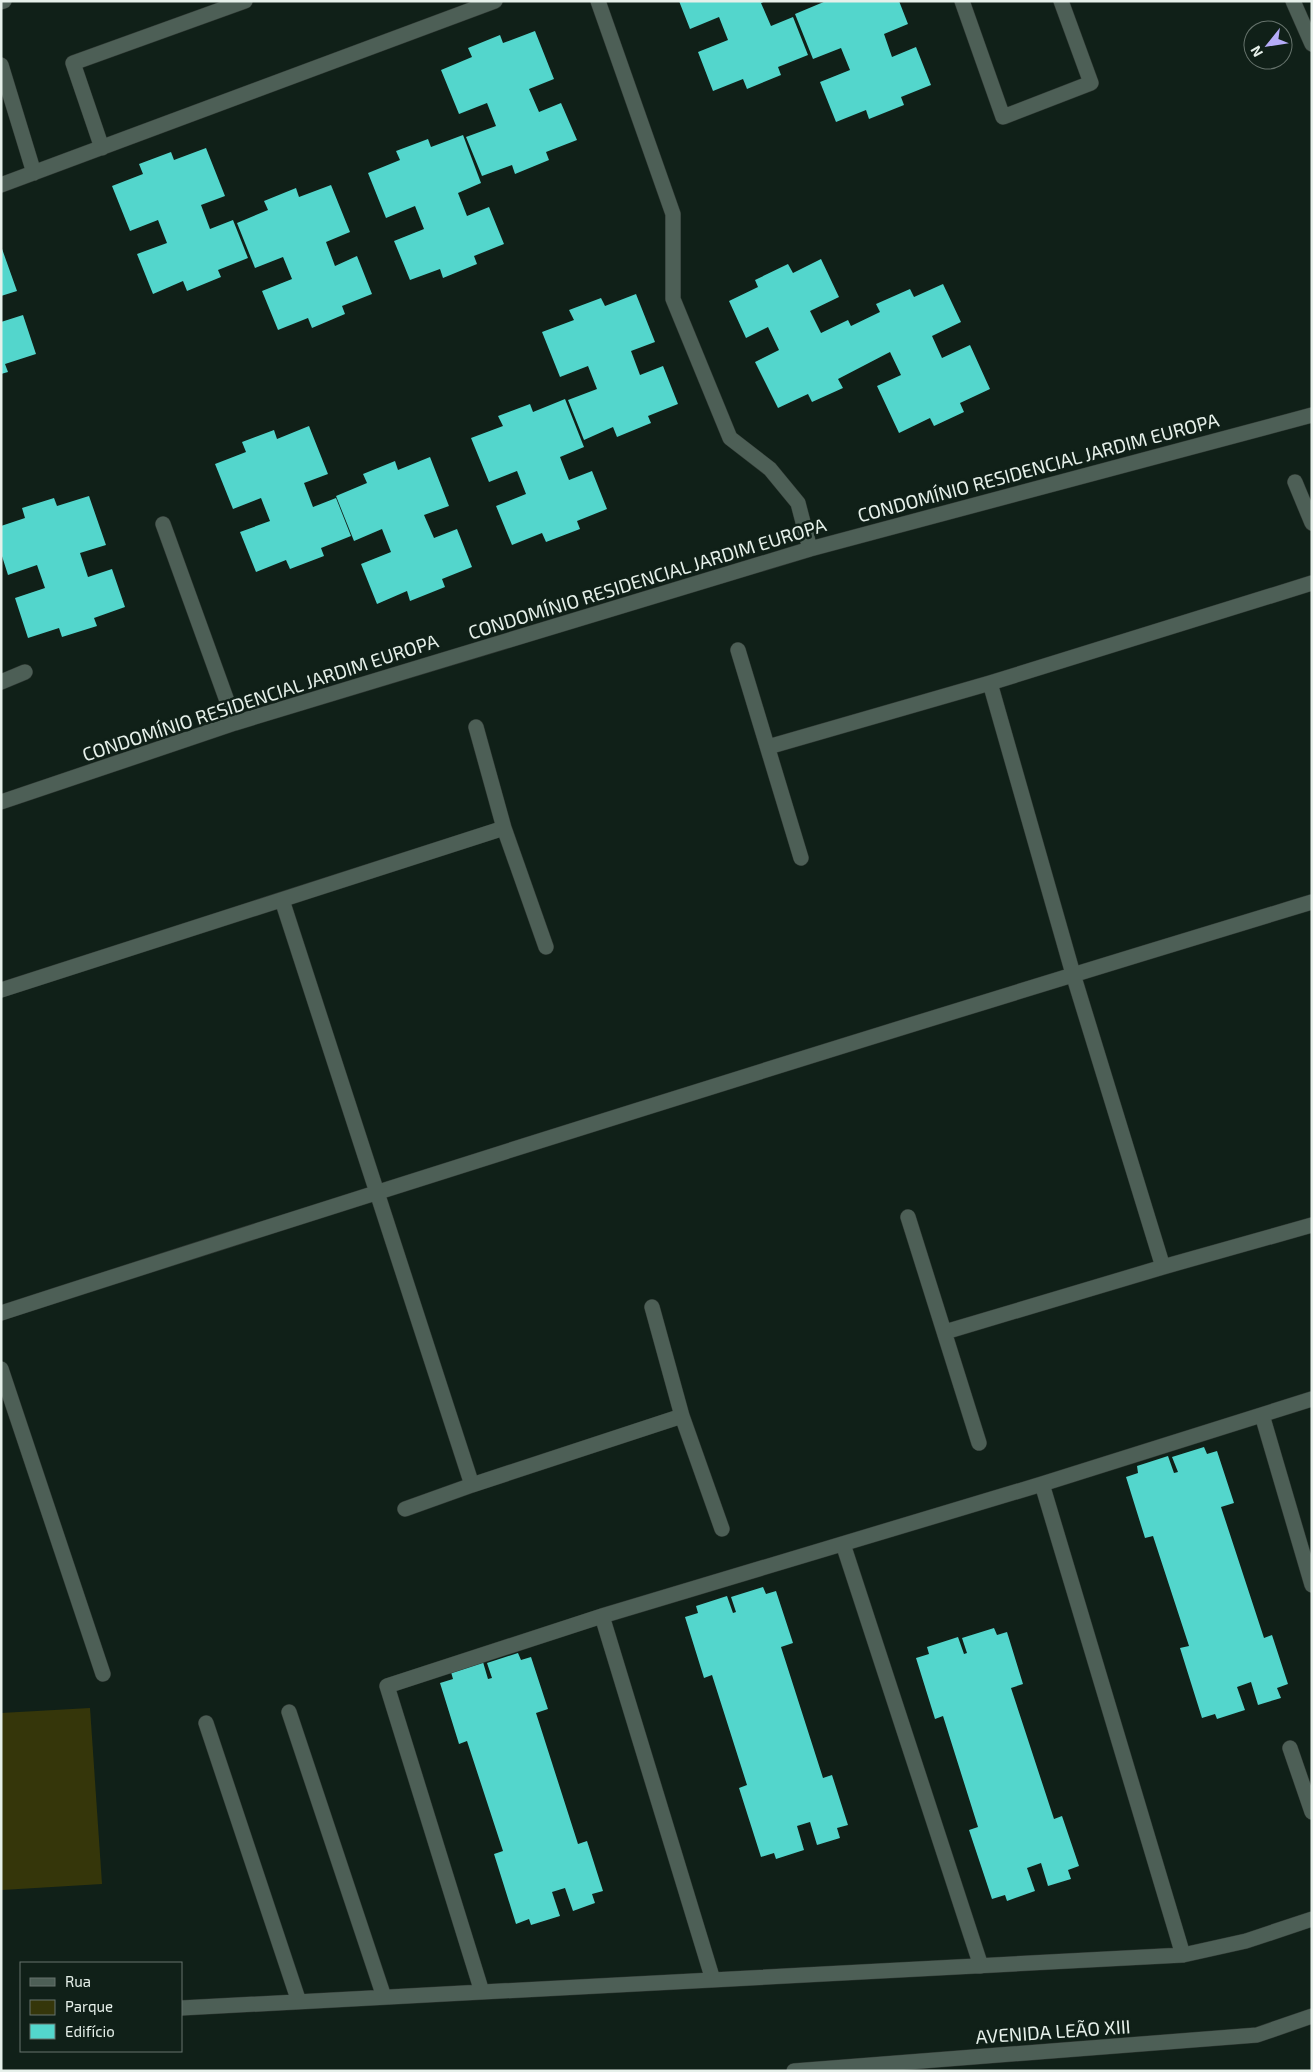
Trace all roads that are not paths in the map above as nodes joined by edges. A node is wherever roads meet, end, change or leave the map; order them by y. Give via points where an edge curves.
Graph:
1 (245, 1) edge
2 (495, 1) edge
3 (598, 1) edge
4 (962, 1) edge
5 (1061, 1) edge
6 (1293, 1) edge
7 (1312, 44) edge
8 (1, 65) edge
9 (102, 148) junction
10 (34, 173) junction
11 (1, 185) edge
12 (1312, 414) edge
13 (1295, 482) dead end
14 (1312, 522) edge
15 (163, 524) dead end
16 (810, 549) junction
17 (1312, 583) edge
18 (738, 650) dead end
19 (25, 672) dead end
20 (1, 682) edge
21 (990, 683) junction
22 (235, 723) junction
23 (476, 727) dead end
24 (768, 747) junction
25 (1, 802) edge
26 (504, 828) junction
27 (801, 858) dead end
28 (282, 900) junction
29 (1312, 902) edge
30 (546, 947) dead end
31 (1073, 974) junction
32 (1, 990) edge
33 (376, 1192) junction
34 (908, 1217) dead end
35 (1312, 1225) edge
36 (1163, 1267) junction
37 (652, 1307) dead end
38 (1, 1313) edge
39 (945, 1332) junction
40 (1, 1369) edge
41 (1312, 1399) edge
42 (1262, 1415) junction
43 (682, 1416) junction
44 (980, 1443) dead end
45 (472, 1484) junction
46 (1042, 1484) junction
47 (405, 1508) dead end
48 (722, 1529) dead end
49 (842, 1544) junction
50 (1312, 1585) edge
51 (602, 1616) junction
52 (103, 1674) dead end
53 (289, 1712) dead end
54 (206, 1723) dead end
55 (1290, 1748) dead end
56 (1312, 1812) edge
57 (1312, 1919) edge
58 (1183, 1955) junction
59 (981, 1966) junction
60 (713, 1980) junction
61 (482, 1992) junction
62 (384, 1997) junction
63 (299, 2002) junction
64 (182, 2008) edge
65 (1312, 2016) edge
66 (794, 2071) edge

1 - 9 street via 73,63
2 - 9 street
3 - 16 street via 673,214 673,299 730,438 770,470 798,504
4 - 5 street via 1003,117 1092,83
6 - 7 street
8 - 10 street
9 - 10 street
10 - 11 street
12 - 16 street, CONDOMÍNIO RESIDENCIAL JARDIM EUROPA
13 - 14 street
15 - 22 street
16 - 22 street, CONDOMÍNIO RESIDENCIAL JARDIM EUROPA
17 - 21 street
18 - 24 street
19 - 20 street
21 - 24 street
21 - 31 street
22 - 25 street, CONDOMÍNIO RESIDENCIAL JARDIM EUROPA
23 - 26 street
24 - 27 street
26 - 28 street
26 - 30 street
28 - 32 street
28 - 33 street
29 - 31 street
31 - 33 street
31 - 36 street
33 - 38 street
33 - 45 street
34 - 39 street
35 - 36 street
36 - 39 street
37 - 43 street
39 - 44 street
40 - 52 street
41 - 42 street
42 - 46 street
42 - 50 street
43 - 45 street
43 - 48 street
45 - 47 street
46 - 49 street
46 - 58 street
49 - 51 street
49 - 59 street
51 - 60 street
51 - 61 street via 387,1686
53 - 62 street
54 - 63 street
55 - 56 street
57 - 58 street via 1246,1941
58 - 59 street
59 - 60 street
60 - 61 street
61 - 62 street
62 - 63 street
63 - 64 street
65 - 66 street, AVENIDA LEÃO XIII via 1257,2035

